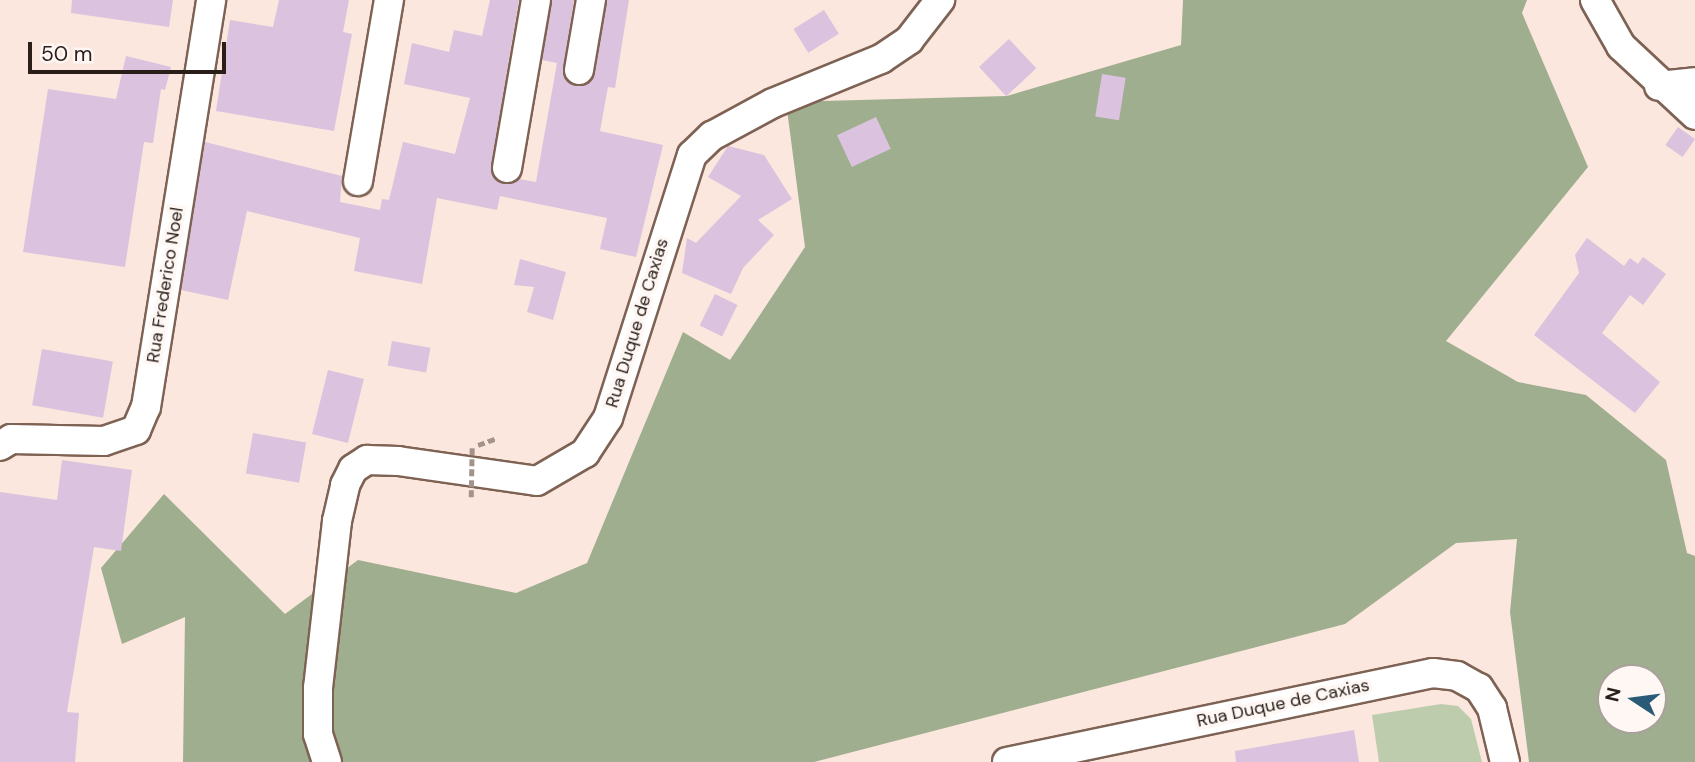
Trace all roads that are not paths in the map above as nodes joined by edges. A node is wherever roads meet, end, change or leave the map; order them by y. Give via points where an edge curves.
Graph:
1 (211, 0) edge
2 (389, 0) edge
3 (536, 0) edge
4 (591, 0) edge
5 (940, 0) edge
6 (1595, 0) edge
7 (579, 70) dead end
8 (1695, 82) edge
9 (1659, 86) junction
10 (1695, 115) edge
11 (507, 168) dead end
12 (358, 181) dead end
13 (0, 446) edge
14 (1128, 750) edge
15 (327, 762) edge
16 (1007, 762) edge
17 (1505, 762) edge

1 - 13 street, Rua Frederico Noel via 146,407 136,430 112,440 11,439
2 - 12 street
3 - 11 street
4 - 7 street
5 - 15 street, Rua Duque de Caxias via 909,40 881,59 773,103 712,136 692,155 608,418 585,453 537,481 398,461 367,460 353,469 337,521 320,676 318,734
6 - 9 street via 1621,46
8 - 9 street
9 - 10 street
14 - 16 street, Rua Duque de Caxias
14 - 17 street, Rua Duque de Caxias via 1433,673 1457,676 1479,688 1492,708

